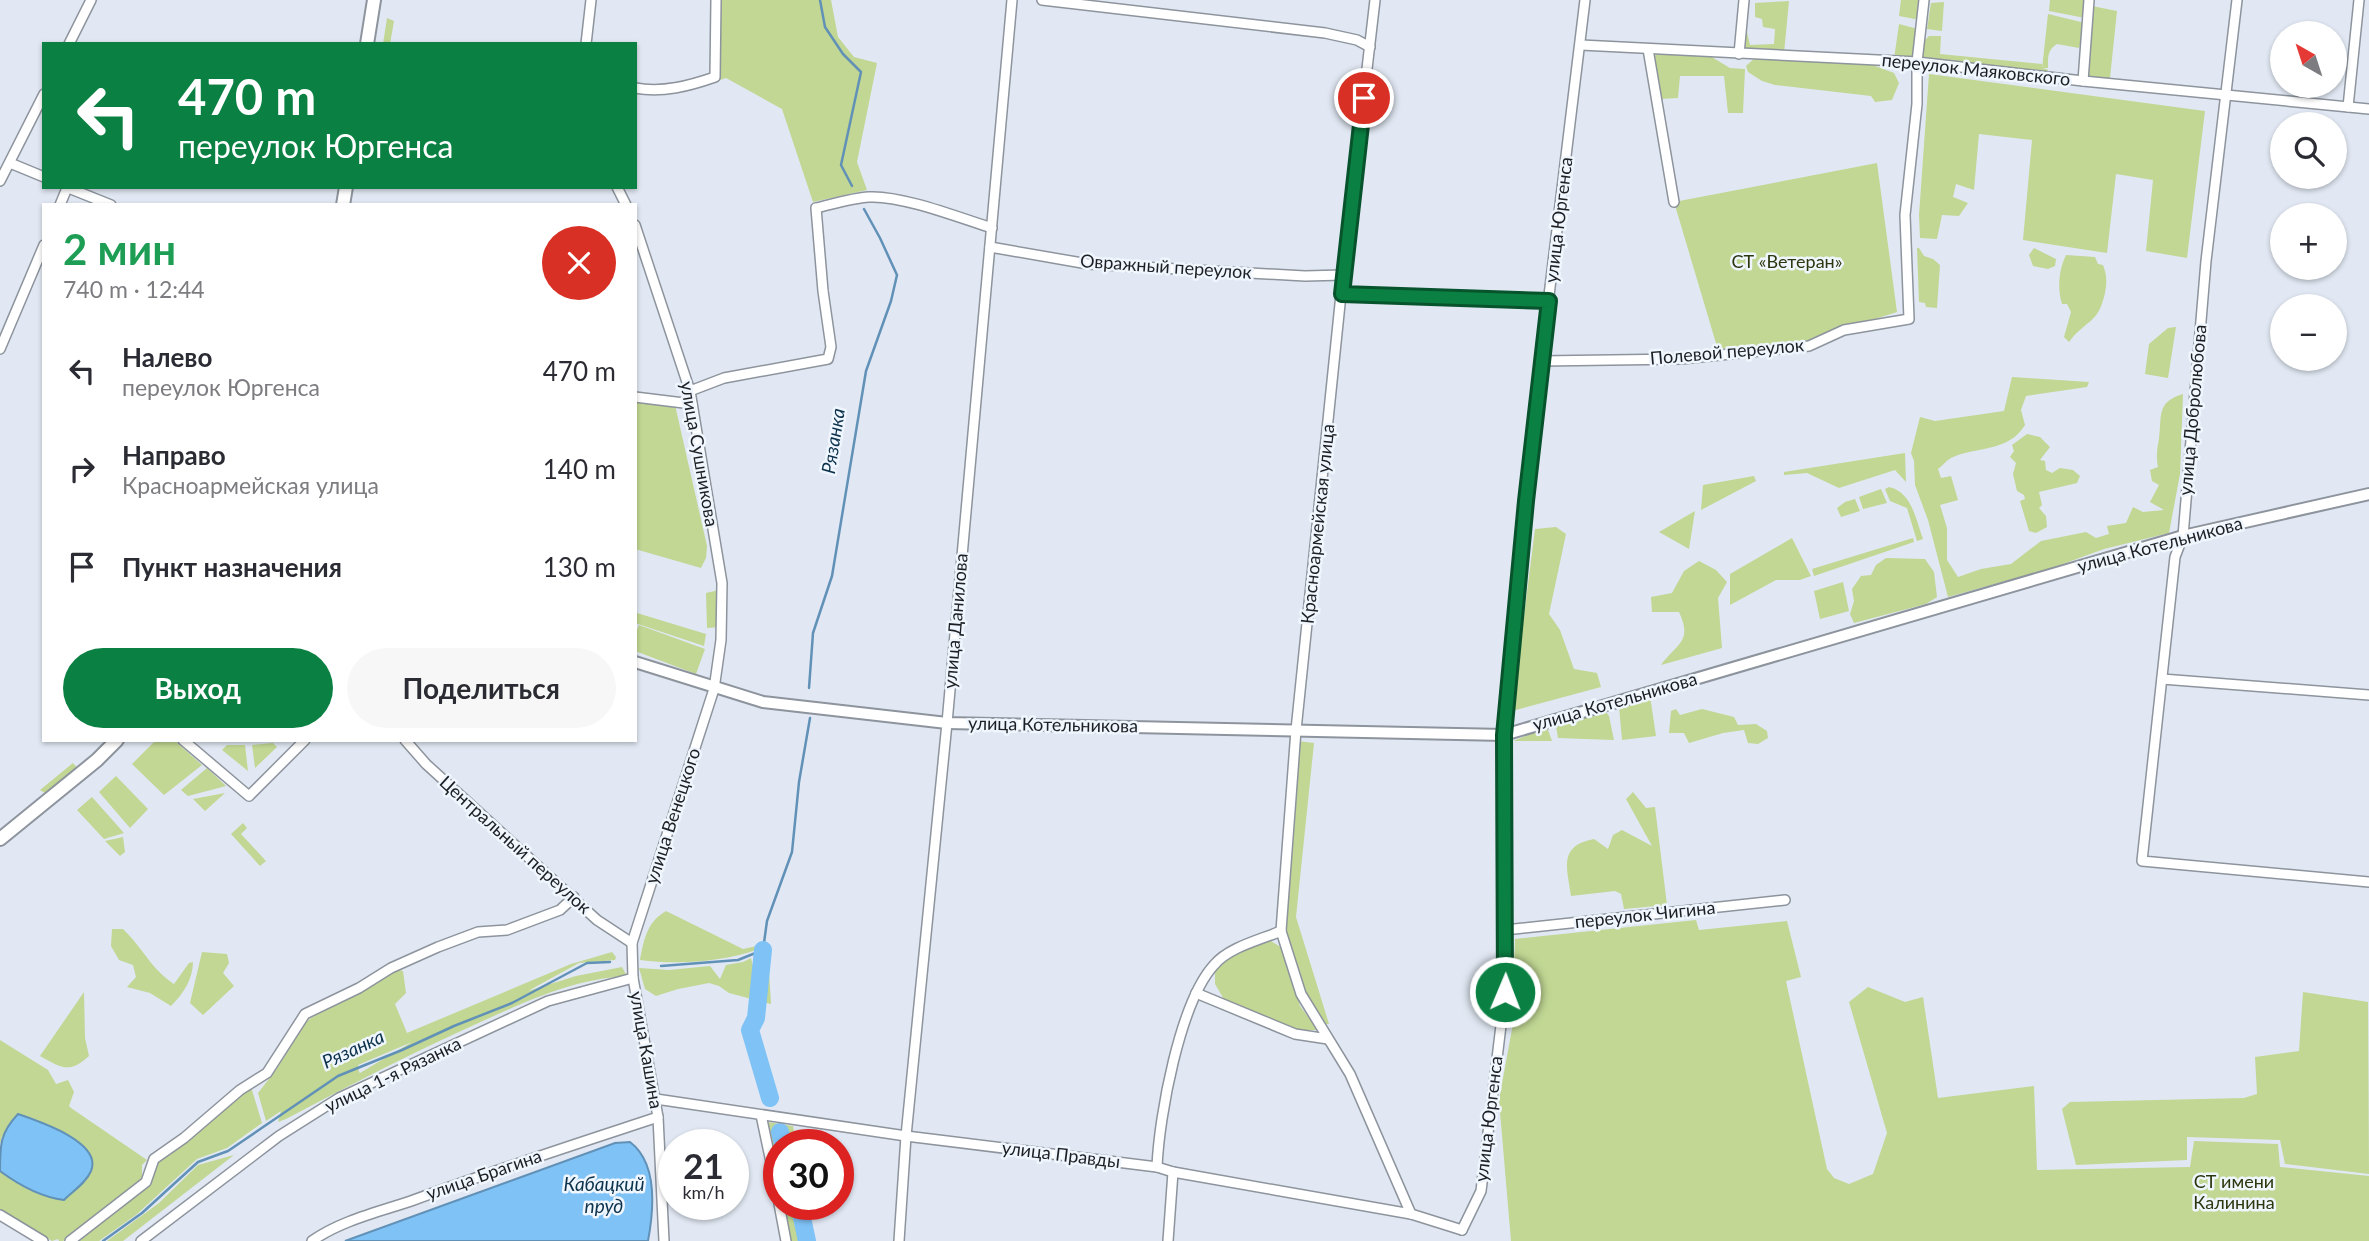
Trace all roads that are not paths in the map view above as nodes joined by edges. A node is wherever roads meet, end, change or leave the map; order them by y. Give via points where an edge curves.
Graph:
1 (90, 0) edge
2 (374, 0) edge
3 (591, 0) edge
4 (716, 0) edge
5 (1012, 0) edge
6 (1042, 0) edge
7 (1375, 0) edge
8 (1585, 0) edge
9 (1744, 0) edge
10 (1924, 0) edge
11 (2090, 0) edge
12 (2237, 0) edge
13 (2359, 0) edge
14 (70, 42) edge
15 (367, 42) edge
16 (586, 42) edge
17 (1581, 45) junction
18 (1370, 47) junction
19 (1648, 49) junction
20 (1739, 54) junction
21 (1917, 62) junction
22 (2083, 81) junction
23 (637, 88) edge
24 (2227, 96) junction
25 (42, 98) edge
26 (2348, 107) junction
27 (2369, 109) edge
28 (10, 163) junction
29 (42, 176) edge
30 (0, 181) edge
31 (72, 189) edge
32 (1674, 202) dead end
33 (106, 203) edge
34 (992, 228) junction
35 (637, 231) edge
36 (990, 247) junction
37 (42, 250) edge
38 (1343, 275) junction
39 (1342, 294) junction
40 (1549, 301) junction
41 (0, 349) edge
42 (1541, 361) junction
43 (690, 391) junction
44 (637, 397) edge
45 (692, 404) junction
46 (2369, 494) edge
47 (2183, 536) junction
48 (637, 663) edge
49 (2162, 679) junction
50 (714, 689) junction
51 (2369, 695) edge
52 (947, 723) junction
53 (1296, 730) junction
54 (1504, 735) junction
55 (115, 742) edge
56 (185, 742) edge
57 (303, 742) edge
58 (407, 742) edge
59 (0, 839) edge
60 (2369, 882) edge
61 (573, 897) junction
62 (1785, 900) dead end
63 (1505, 930) junction
64 (1281, 931) junction
65 (632, 943) junction
66 (633, 978) junction
67 (1196, 993) junction
68 (1328, 1039) junction
69 (656, 1099) junction
70 (761, 1115) junction
71 (659, 1117) junction
72 (764, 1129) edge
73 (906, 1136) junction
74 (1157, 1167) junction
75 (1173, 1172) junction
76 (1411, 1214) junction
77 (0, 1215) edge
78 (782, 1220) edge
79 (1462, 1230) junction
80 (43, 1241) edge
81 (70, 1241) edge
82 (141, 1241) edge
83 (312, 1241) edge
84 (664, 1241) edge
85 (786, 1241) edge
86 (899, 1241) edge
87 (1168, 1241) edge
88 (1464, 1241) edge

1 - 14 street
2 - 15 main road
3 - 16 street
4 - 23 street via 715,76 672,89
5 - 34 street, улица Данилова
6 - 18 street via 1325,33
7 - 18 street, Красноармейская улица
8 - 17 street, улица Юргенса
9 - 20 street
10 - 21 street
11 - 22 street
12 - 24 street, улица Добролюбова
13 - 26 street
17 - 19 street, переулок Маяковского
17 - 40 street, улица Юргенса
18 - 38 street, Красноармейская улица
19 - 20 street, переулок Маяковского
19 - 32 street
20 - 21 street, переулок Маяковского
21 - 22 street, переулок Маяковского
21 - 42 street, Полевой переулок via 1905,215 1909,318 1844,330 1809,346 1681,359
22 - 24 street, переулок Маяковского
24 - 26 street, переулок Маяковского
24 - 47 street, улица Добролюбова via 2206,261
25 - 28 street
26 - 27 street, переулок Маяковского
28 - 29 street
28 - 30 street
31 - 33 street
34 - 36 street, улица Данилова
34 - 43 street via 890,199 870,197 816,208 831,347 828,359 724,378
35 - 43 street, улица Сушникова
36 - 38 street, Овражный переулок via 1088,264
36 - 52 street, улица Данилова
37 - 41 street
38 - 39 street, Красноармейская улица
39 - 40 street
39 - 53 street, Красноармейская улица
40 - 42 street, улица Юргенса
42 - 54 street, улица Юргенса
43 - 45 street, улица Сушникова
44 - 45 street
45 - 50 street, улица Сушникова via 722,583
46 - 47 street, улица Котельникова
47 - 49 street, улица Добролюбова via 2175,557
47 - 54 street, улица Котельникова
48 - 50 street, улица Котельникова
49 - 51 street
49 - 60 street, улица Добролюбова via 2142,861
50 - 52 street, улица Котельникова via 763,702
50 - 65 street, улица Венецкого
52 - 53 street, улица Котельникова
52 - 73 street, улица Данилова
53 - 54 street, улица Котельникова
53 - 64 street, Красноармейская улица
54 - 63 street, улица Юргенса
55 - 59 main road
56 - 57 street via 249,796
58 - 61 street, Центральный переулок
61 - 65 street, Центральный переулок
61 - 81 street via 560,910 508,930 478,932 438,947 305,1014 267,1073 154,1159 146,1182
62 - 63 street, переулок Чигина
63 - 79 street, улица Юргенса via 1506,984 1481,1191
64 - 67 street via 1214,964
64 - 68 street, Красноармейская улица via 1301,994
65 - 66 street, улица Кашина
66 - 69 street, улица Кашина
66 - 82 street, улица 1-я Рязанка via 548,1001 339,1098 279,1136
67 - 68 street via 1295,1034
67 - 74 street via 1171,1070
68 - 76 street, Красноармейская улица via 1350,1074
69 - 70 street, улица Правды
69 - 71 street, улица Кашина
70 - 72 street
70 - 73 street, улица Правды
71 - 83 street, улица Брагина via 440,1190
71 - 84 street, улица Кашина
73 - 74 street, улица Правды
73 - 86 street, улица Данилова
74 - 75 street, улица Правды
75 - 76 street, улица Правды
75 - 87 street
76 - 79 street, улица Правды
77 - 80 street
78 - 85 street
79 - 88 street

